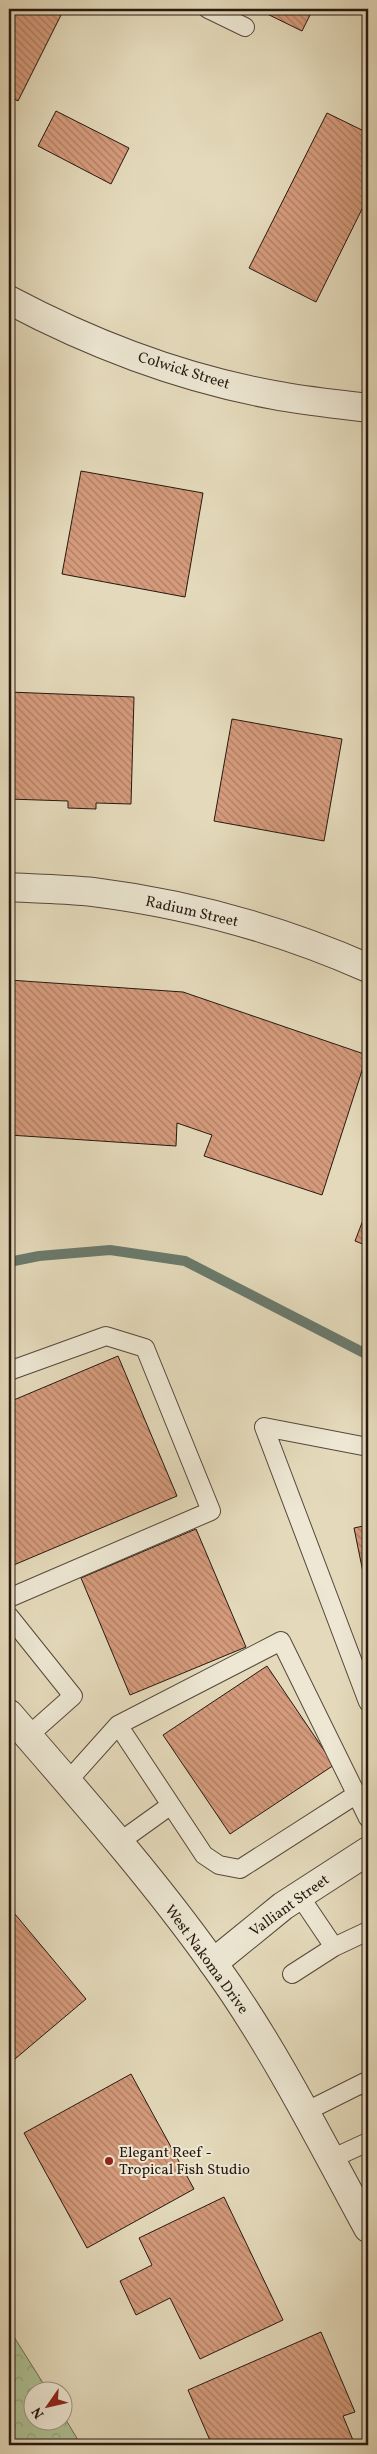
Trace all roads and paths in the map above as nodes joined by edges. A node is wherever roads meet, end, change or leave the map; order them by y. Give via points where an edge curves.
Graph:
1 (208, 9) edge
2 (244, 26) dead end
3 (9, 300) edge
4 (368, 408) edge
5 (9, 887) edge
6 (368, 968) edge
7 (9, 1371) edge
8 (368, 1447) edge
9 (9, 1598) edge
10 (9, 1616) edge
11 (368, 1702) edge
12 (9, 1714) edge
13 (118, 1724) junction
14 (28, 1736) junction
15 (67, 1782) junction
16 (357, 1794) junction
17 (171, 1805) junction
18 (368, 1818) edge
19 (118, 1843) junction
20 (368, 1851) edge
21 (299, 1895) junction
22 (368, 1931) edge
23 (334, 1947) junction
24 (213, 1963) junction
25 (292, 1974) dead end
26 (368, 2088) edge
27 (305, 2112) junction
28 (368, 2142) edge
29 (331, 2159) junction
30 (368, 2228) edge

1 - 2 lane
3 - 4 street, Colwick Street via 94,341 182,373 274,395
5 - 6 street, Radium Street via 91,892 183,906 273,930
7 - 9 lane via 106,1336 145,1348 211,1511
8 - 11 lane via 264,1427
10 - 14 lane via 73,1696
12 - 14 street, West Nakoma Drive
13 - 15 lane
13 - 16 lane via 281,1641
13 - 17 lane
14 - 15 street, West Nakoma Drive
15 - 19 street, West Nakoma Drive
16 - 17 lane via 240,1868 219,1865 204,1855
16 - 18 lane
17 - 19 lane
19 - 24 street, West Nakoma Drive
20 - 21 street, Valliant Street
21 - 23 lane
21 - 24 street, Valliant Street
22 - 23 lane
23 - 25 lane
24 - 27 street, West Nakoma Drive via 274,2055
26 - 27 lane via 366,2082
27 - 29 street, West Nakoma Drive
28 - 29 lane
29 - 30 street, West Nakoma Drive

